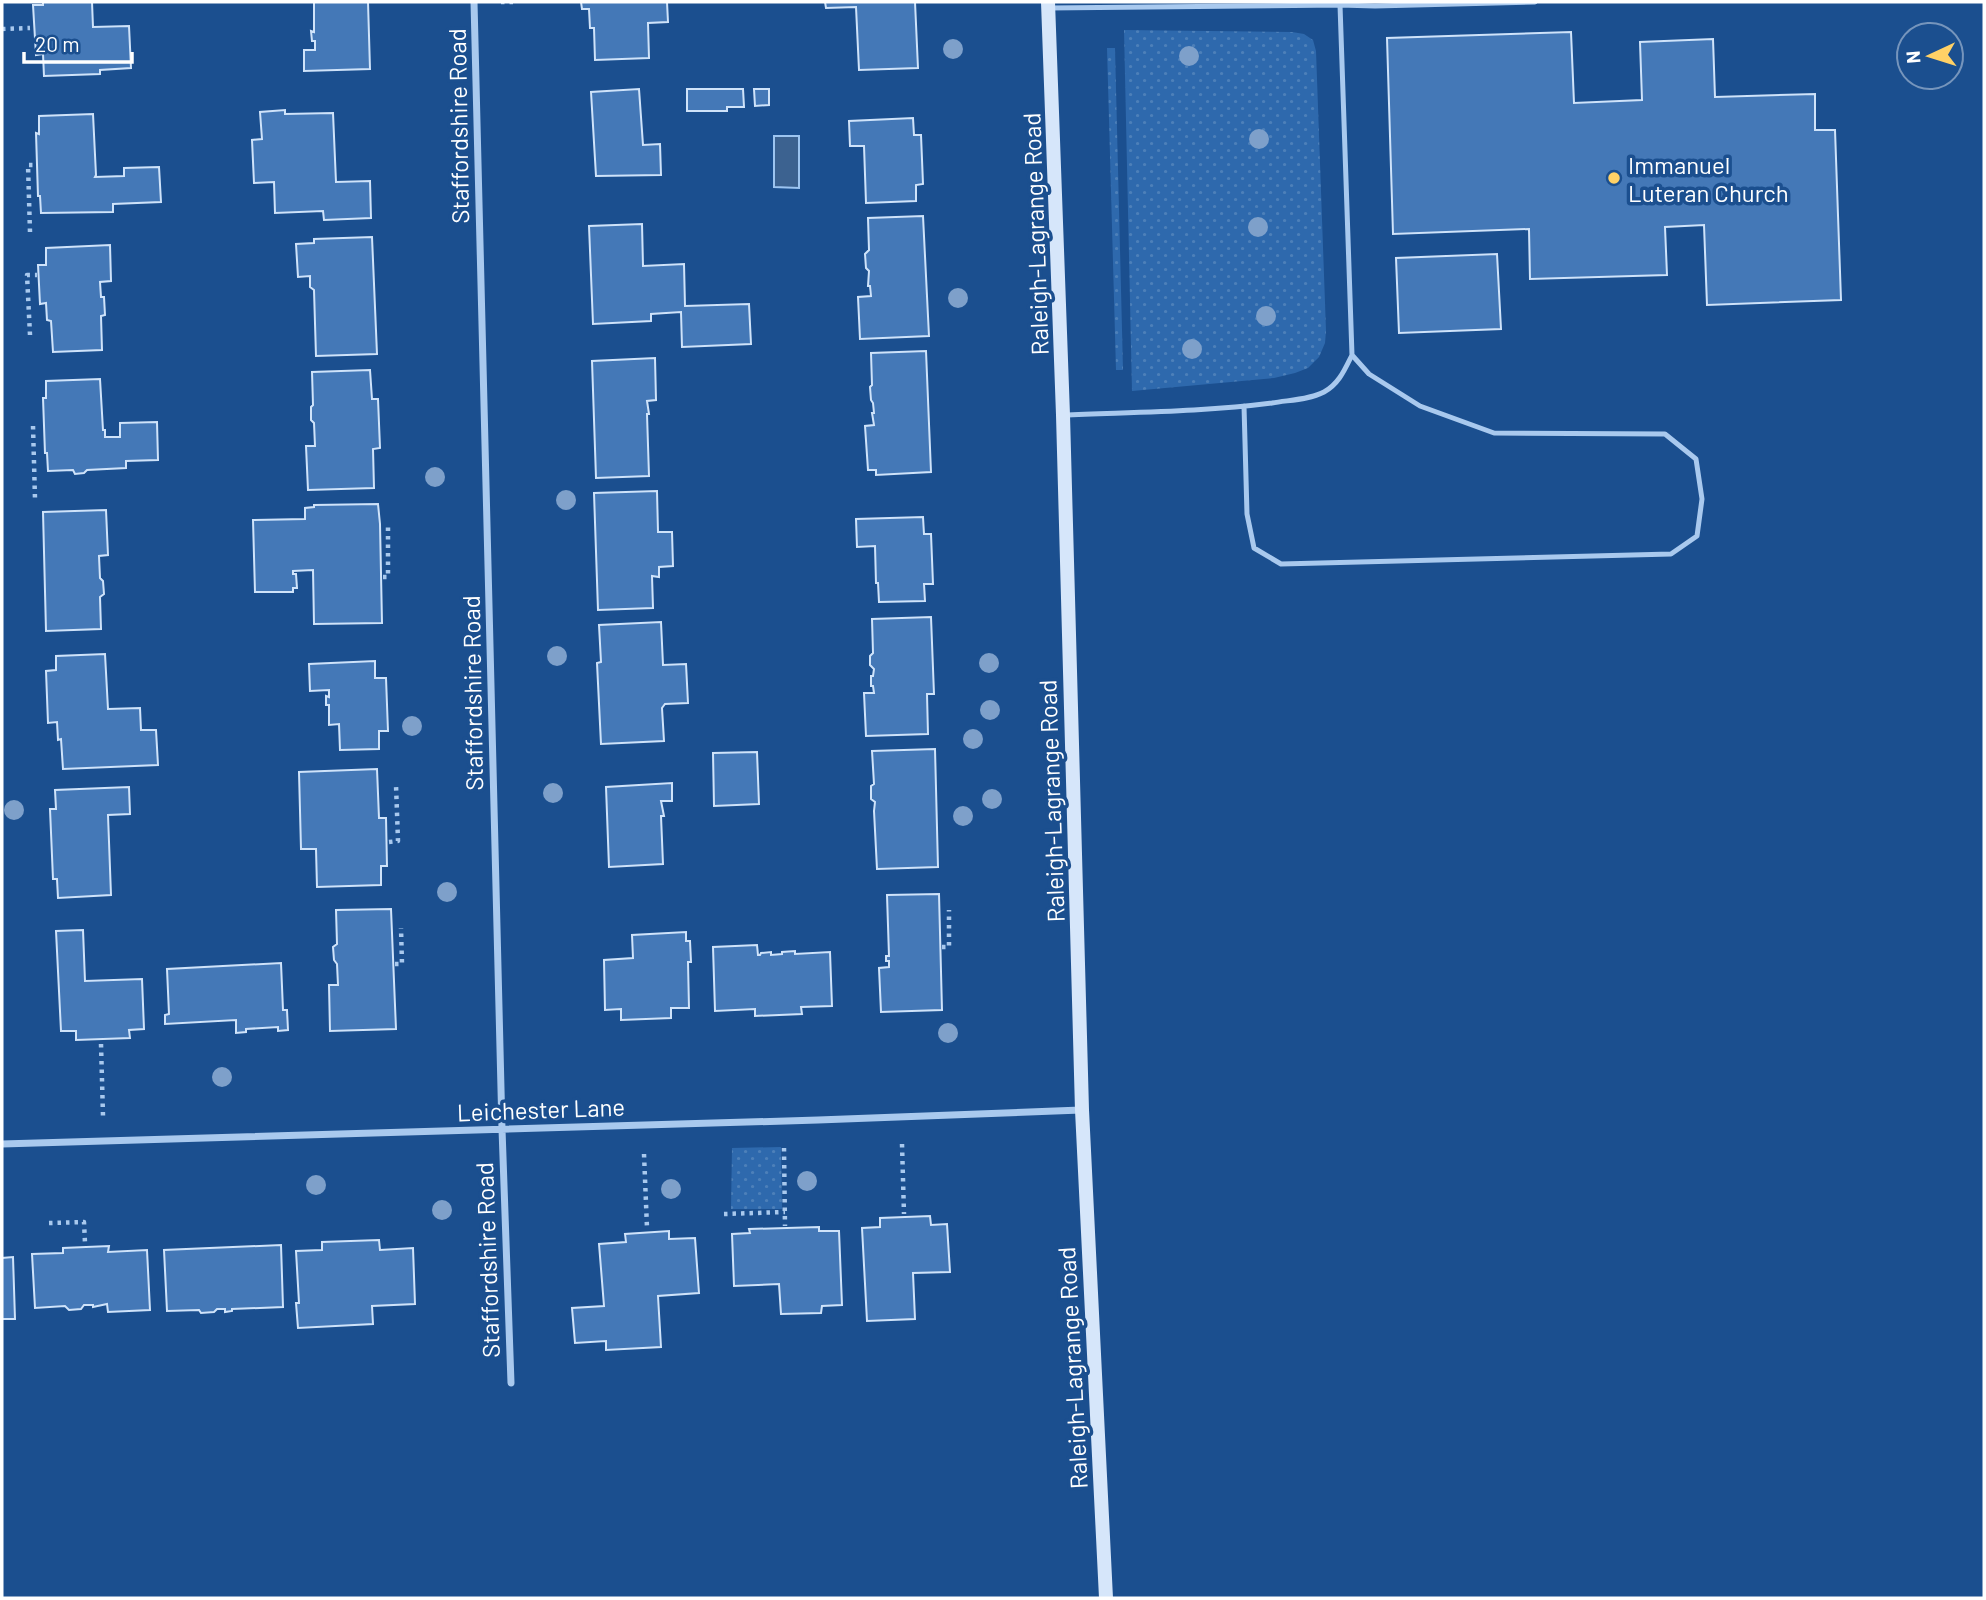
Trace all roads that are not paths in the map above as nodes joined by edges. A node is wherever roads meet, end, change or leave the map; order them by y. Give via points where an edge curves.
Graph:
1 (474, 2) edge
2 (1535, 2) edge
3 (1049, 5) edge
4 (1340, 5) junction
5 (1352, 355) junction
6 (1244, 406) junction
7 (1063, 415) junction
8 (1082, 1110) junction
9 (502, 1129) junction
10 (2, 1144) edge
11 (511, 1382) dead end
12 (1106, 1598) edge

1 - 9 street, Staffordshire Road
2 - 4 lane
3 - 4 lane
3 - 7 main road, Raleigh-Lagrange Road
4 - 5 lane
5 - 6 lane via 1342,376 1323,393
5 - 6 lane via 1369,374 1420,406 1494,433 1665,434 1696,459 1702,499 1698,536 1671,554 1281,564 1254,548 1247,514
6 - 7 lane
7 - 8 main road, Raleigh-Lagrange Road
8 - 9 street, Leichester Lane
8 - 12 main road, Raleigh-Lagrange Road
9 - 10 street, Leichester Lane
9 - 11 street, Staffordshire Road

